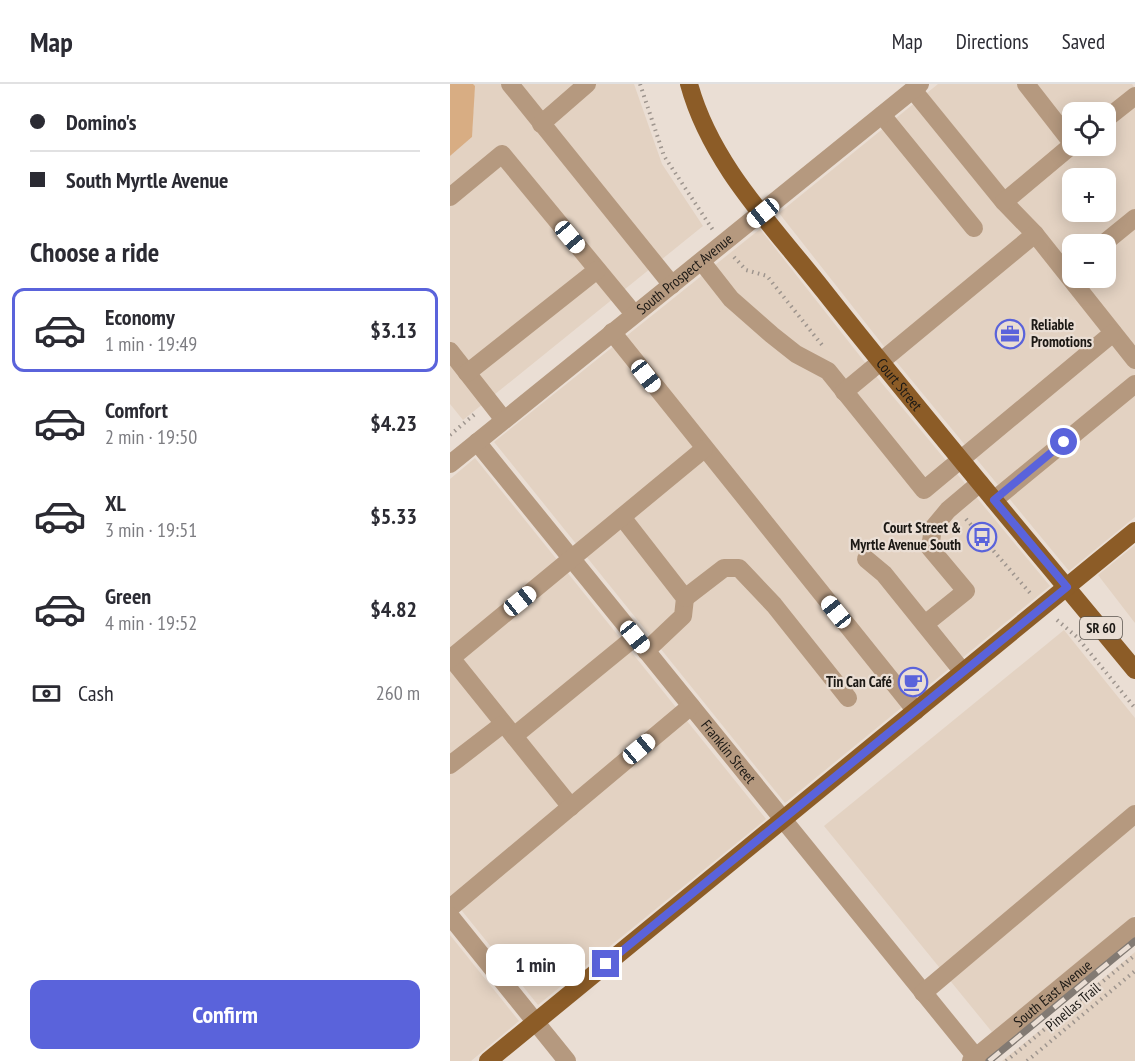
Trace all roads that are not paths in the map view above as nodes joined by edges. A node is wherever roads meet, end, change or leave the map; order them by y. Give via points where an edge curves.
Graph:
1 (510, 84) edge
2 (587, 84) edge
3 (689, 84) edge
4 (1026, 84) edge
5 (917, 87) edge
6 (1135, 96) edge
7 (1116, 111) edge
8 (882, 115) junction
9 (542, 124) junction
10 (1062, 131) edge
11 (1062, 153) edge
12 (450, 197) edge
13 (1004, 202) junction
14 (763, 213) junction
15 (1135, 218) edge
16 (974, 228) dead end
17 (1035, 234) junction
18 (1115, 234) edge
19 (702, 262) junction
20 (1062, 263) edge
21 (597, 270) junction
22 (672, 285) junction
23 (1083, 288) edge
24 (634, 314) junction
25 (612, 332) junction
26 (1124, 338) edge
27 (450, 351) edge
28 (1135, 360) edge
29 (880, 362) junction
30 (467, 372) junction
31 (1135, 384) edge
32 (844, 392) junction
33 (504, 420) junction
34 (477, 442) junction
35 (704, 450) junction
36 (961, 460) junction
37 (450, 464) edge
38 (980, 483) junction
39 (994, 500) junction
40 (622, 517) junction
41 (1135, 531) edge
42 (572, 559) junction
43 (866, 560) dead end
44 (1067, 587) junction
45 (685, 598) junction
46 (925, 624) junction
47 (641, 644) junction
48 (450, 658) edge
49 (1135, 670) edge
50 (963, 672) junction
51 (848, 698) dead end
52 (691, 706) junction
53 (916, 711) junction
54 (509, 730) junction
55 (450, 765) edge
56 (571, 807) junction
57 (1135, 814) edge
58 (783, 820) junction
59 (450, 908) edge
60 (450, 916) edge
61 (1135, 926) edge
62 (923, 993) junction
63 (536, 1022) junction
64 (975, 1060) edge
65 (488, 1061) edge
66 (567, 1061) edge

1 - 9 street
2 - 9 street
3 - 14 main road, Court Street via 715,149
4 - 10 street
5 - 8 street, South Prospect Avenue
5 - 13 street
6 - 7 street
8 - 14 street, South Prospect Avenue
8 - 16 street
9 - 22 street
11 - 13 street
12 - 21 street via 502,154
13 - 17 street
14 - 19 street, South Prospect Avenue
14 - 29 main road, Court Street
15 - 18 street
17 - 20 street
17 - 29 street
19 - 22 street, South Prospect Avenue
19 - 32 street via 731,299 796,354 828,371
21 - 24 street
21 - 30 street
22 - 24 street, South Prospect Avenue
23 - 26 street
24 - 25 street, South Prospect Avenue
25 - 33 street, South Prospect Avenue
25 - 35 street
26 - 28 street
26 - 36 street
27 - 30 street
29 - 32 street
29 - 36 main road, Court Street
30 - 33 street
31 - 39 street
32 - 36 street via 924,489
33 - 34 street, South Prospect Avenue
34 - 37 street, South Prospect Avenue
34 - 42 street, Franklin Street
35 - 40 street
35 - 53 street
36 - 38 main road, Court Street
38 - 39 main road, Court Street
38 - 46 street via 933,528 930,548 966,591
39 - 44 main road, Court Street
40 - 42 street
40 - 45 street
41 - 44 main road
42 - 47 street, Franklin Street
42 - 48 street
43 - 46 street via 884,574
44 - 49 main road, Court Street / SR 60
44 - 50 main road
45 - 47 street via 683,616
45 - 51 street via 724,568 739,568 774,605
46 - 50 street
47 - 52 street, Franklin Street
47 - 54 street
48 - 54 street
50 - 53 main road
52 - 56 street
52 - 58 street, Franklin Street
53 - 58 main road
54 - 55 street
54 - 56 street
56 - 59 street
57 - 62 street
58 - 62 street, Franklin Street
58 - 63 main road
60 - 63 street
61 - 64 street, South East Avenue
62 - 64 street, Franklin Street
63 - 65 main road
63 - 66 street

